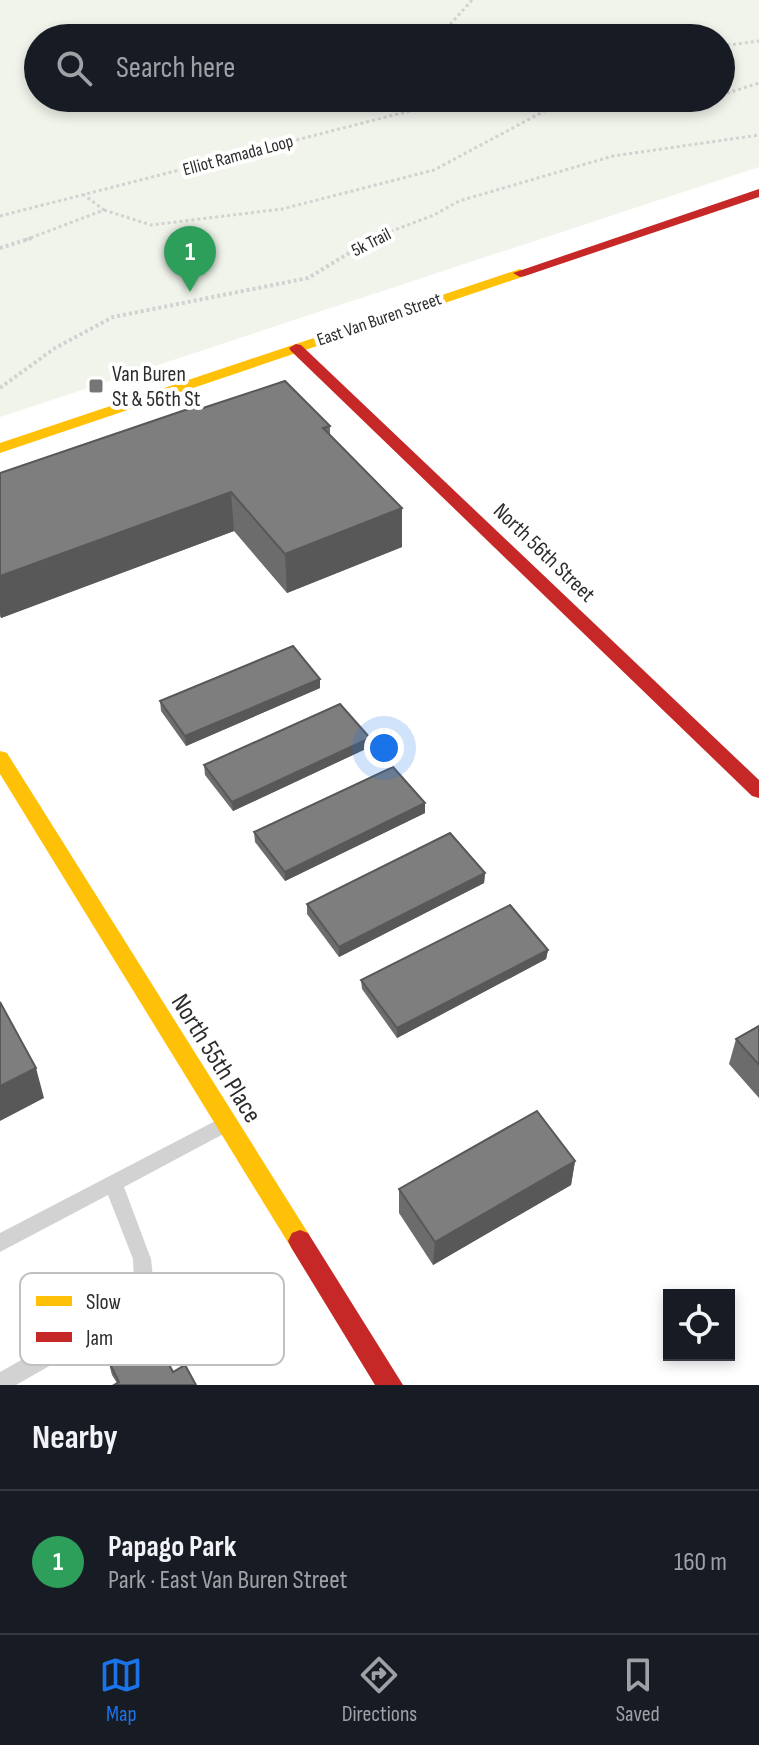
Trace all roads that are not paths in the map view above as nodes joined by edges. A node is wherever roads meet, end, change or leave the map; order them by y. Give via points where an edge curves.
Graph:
1 (759, 193) edge
2 (296, 348) junction
3 (0, 448) edge
4 (0, 758) edge
5 (759, 791) edge
6 (227, 1123) junction
7 (113, 1183) junction
8 (0, 1243) edge
9 (143, 1273) edge
10 (32, 1365) edge
11 (0, 1383) edge
12 (390, 1385) edge

1 - 2 street, East Van Buren Street
2 - 3 street, East Van Buren Street
2 - 5 street, North 56th Street
4 - 6 street, North 55th Place
6 - 7 lane
6 - 12 street, North 55th Place
7 - 8 lane
7 - 9 lane
10 - 11 lane

